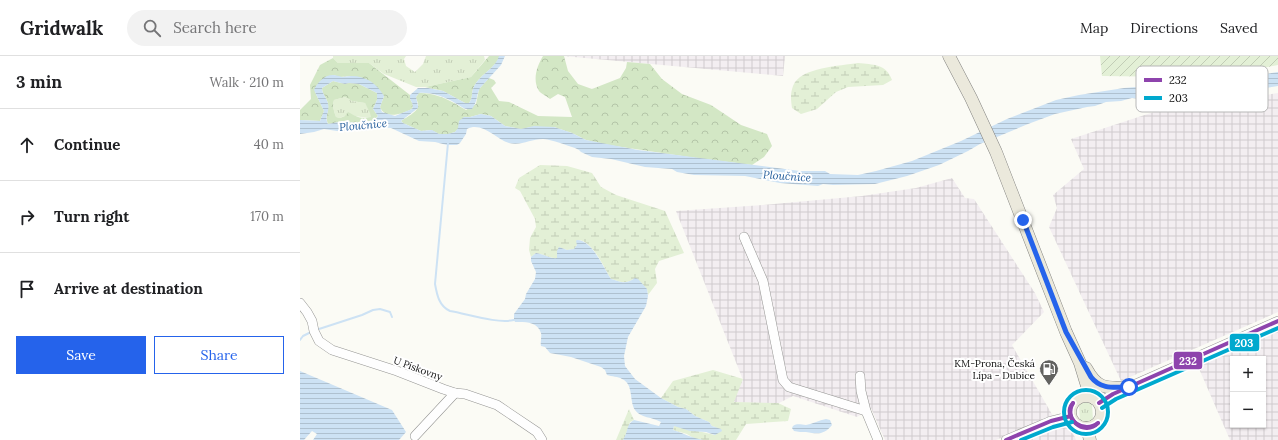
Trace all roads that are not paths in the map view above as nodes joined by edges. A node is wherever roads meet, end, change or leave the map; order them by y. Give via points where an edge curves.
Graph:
1 (949, 56) edge
2 (744, 237) dead end
3 (300, 303) edge
4 (1278, 321) edge
5 (1066, 332) junction
6 (860, 376) dead end
7 (1129, 387) junction
8 (455, 393) junction
9 (1078, 398) junction
10 (1096, 400) junction
11 (866, 411) junction
12 (1070, 416) junction
13 (1089, 434) edge
14 (415, 436) dead end
15 (542, 440) edge
16 (878, 440) edge
17 (1006, 440) edge

1 - 5 main road via 996,152
2 - 11 street via 763,281 783,380 789,387
3 - 8 street, U Pískovny via 312,321 320,341 332,350
4 - 7 street
5 - 7 main road via 1091,377 1097,383 1109,388
5 - 9 main road via 1079,386
5 - 10 main road via 1089,390
6 - 11 street
7 - 10 street
8 - 14 street
8 - 15 street, U Pískovny via 497,405 537,432
9 - 10 main road via 1087,396
9 - 12 main road via 1071,406
10 - 13 main road via 1102,409 1100,419
11 - 16 street
12 - 13 main road
12 - 17 street

